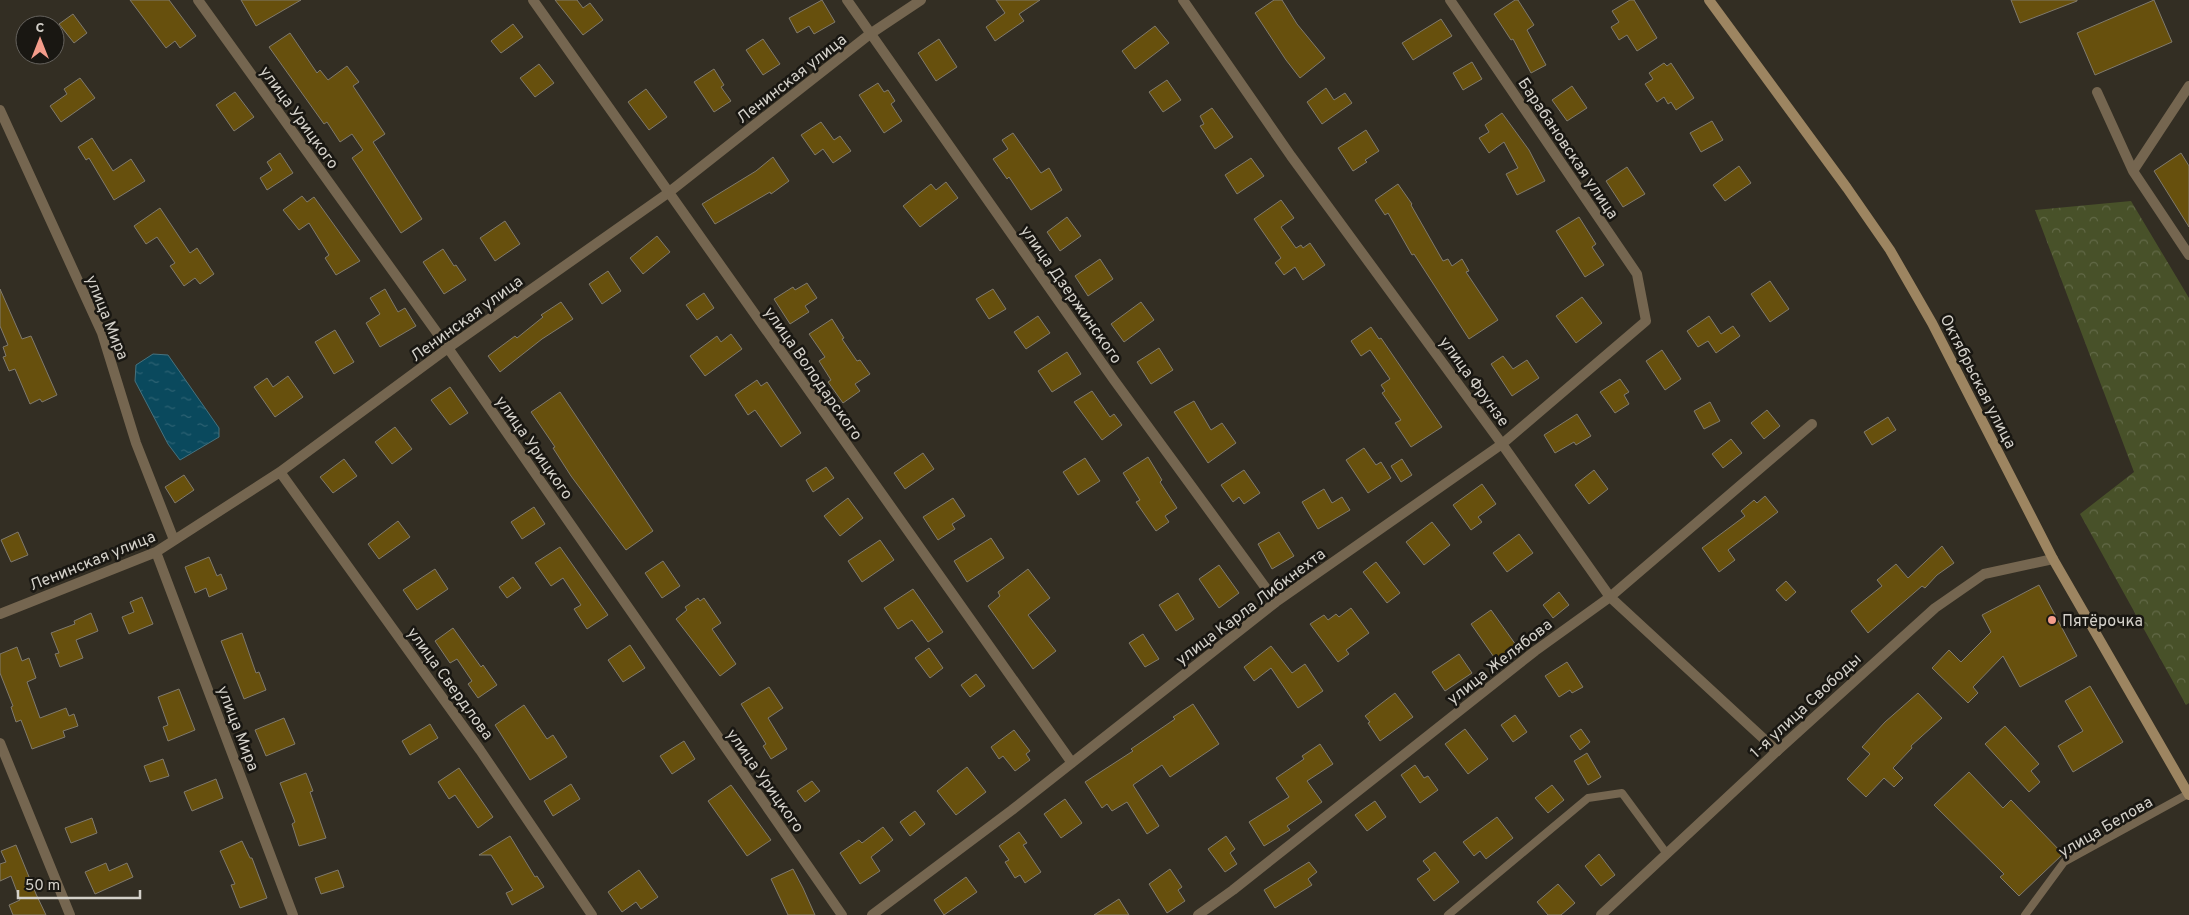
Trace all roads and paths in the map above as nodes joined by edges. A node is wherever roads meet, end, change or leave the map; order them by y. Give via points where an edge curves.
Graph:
1 (198, 0) edge
2 (532, 0) edge
3 (847, 0) edge
4 (921, 0) edge
5 (1183, 0) edge
6 (1450, 0) edge
7 (1709, 0) edge
8 (870, 34) junction
9 (2189, 86) edge
10 (2096, 92) dead end
11 (0, 110) edge
12 (2133, 171) junction
13 (668, 193) junction
14 (2189, 255) edge
15 (1646, 321) joint
16 (448, 348) junction
17 (1812, 424) dead end
18 (1502, 444) junction
19 (280, 472) junction
20 (174, 540) junction
21 (156, 552) junction
22 (2053, 559) junction
23 (1610, 597) junction
24 (1276, 602) junction
25 (0, 614) edge
26 (0, 743) edge
27 (1777, 751) junction
28 (1072, 763) junction
29 (2189, 795) edge
30 (1667, 854) junction
31 (70, 915) edge
32 (293, 915) edge
33 (592, 915) edge
34 (842, 915) edge
35 (872, 915) edge
36 (1198, 915) edge
37 (1448, 915) edge
38 (1601, 915) edge
39 (2025, 915) edge

1 - 16 street, улица Урицкого
2 - 13 street, улица Володарского
3 - 8 street, улица Дзержинского
4 - 8 street, Ленинская улица
5 - 18 street, улица Фрунзе via 1291,156
6 - 15 street, Барабановская улица via 1637,274
7 - 22 main road, Октябрьская улица via 1890,250 1932,323
8 - 13 street, Ленинская улица
8 - 24 street, улица Дзержинского via 1114,380
9 - 12 street
10 - 12 street
11 - 20 street, улица Мира via 102,333 136,443
12 - 14 street
13 - 16 street, Ленинская улица
13 - 28 street, улица Володарского
15 - 18 street, улица Карла Либкнехта
16 - 19 street, Ленинская улица
16 - 34 street, улица Урицкого
17 - 23 street, улица Желябова
18 - 23 street, улица Фрунзе
18 - 24 street, улица Карла Либкнехта
19 - 20 street, Ленинская улица
19 - 33 street, улица Свердлова via 475,742
20 - 21 street, Ленинская улица
21 - 25 street, Ленинская улица
21 - 32 street, улица Мира
22 - 27 street, 1-я улица Свободы via 1984,574 1935,608
22 - 29 main road, Октябрьская улица
23 - 27 street, улица Фрунзе
23 - 36 street, улица Желябова via 1535,651
24 - 28 street, улица Карла Либкнехта
26 - 31 street
27 - 30 street, 1-я улица Свободы
28 - 35 street, улица Карла Либкнехта
29 - 39 lane, улица Белова via 2064,862
30 - 37 lane via 1622,793 1588,798
30 - 38 street, 1-я улица Свободы

